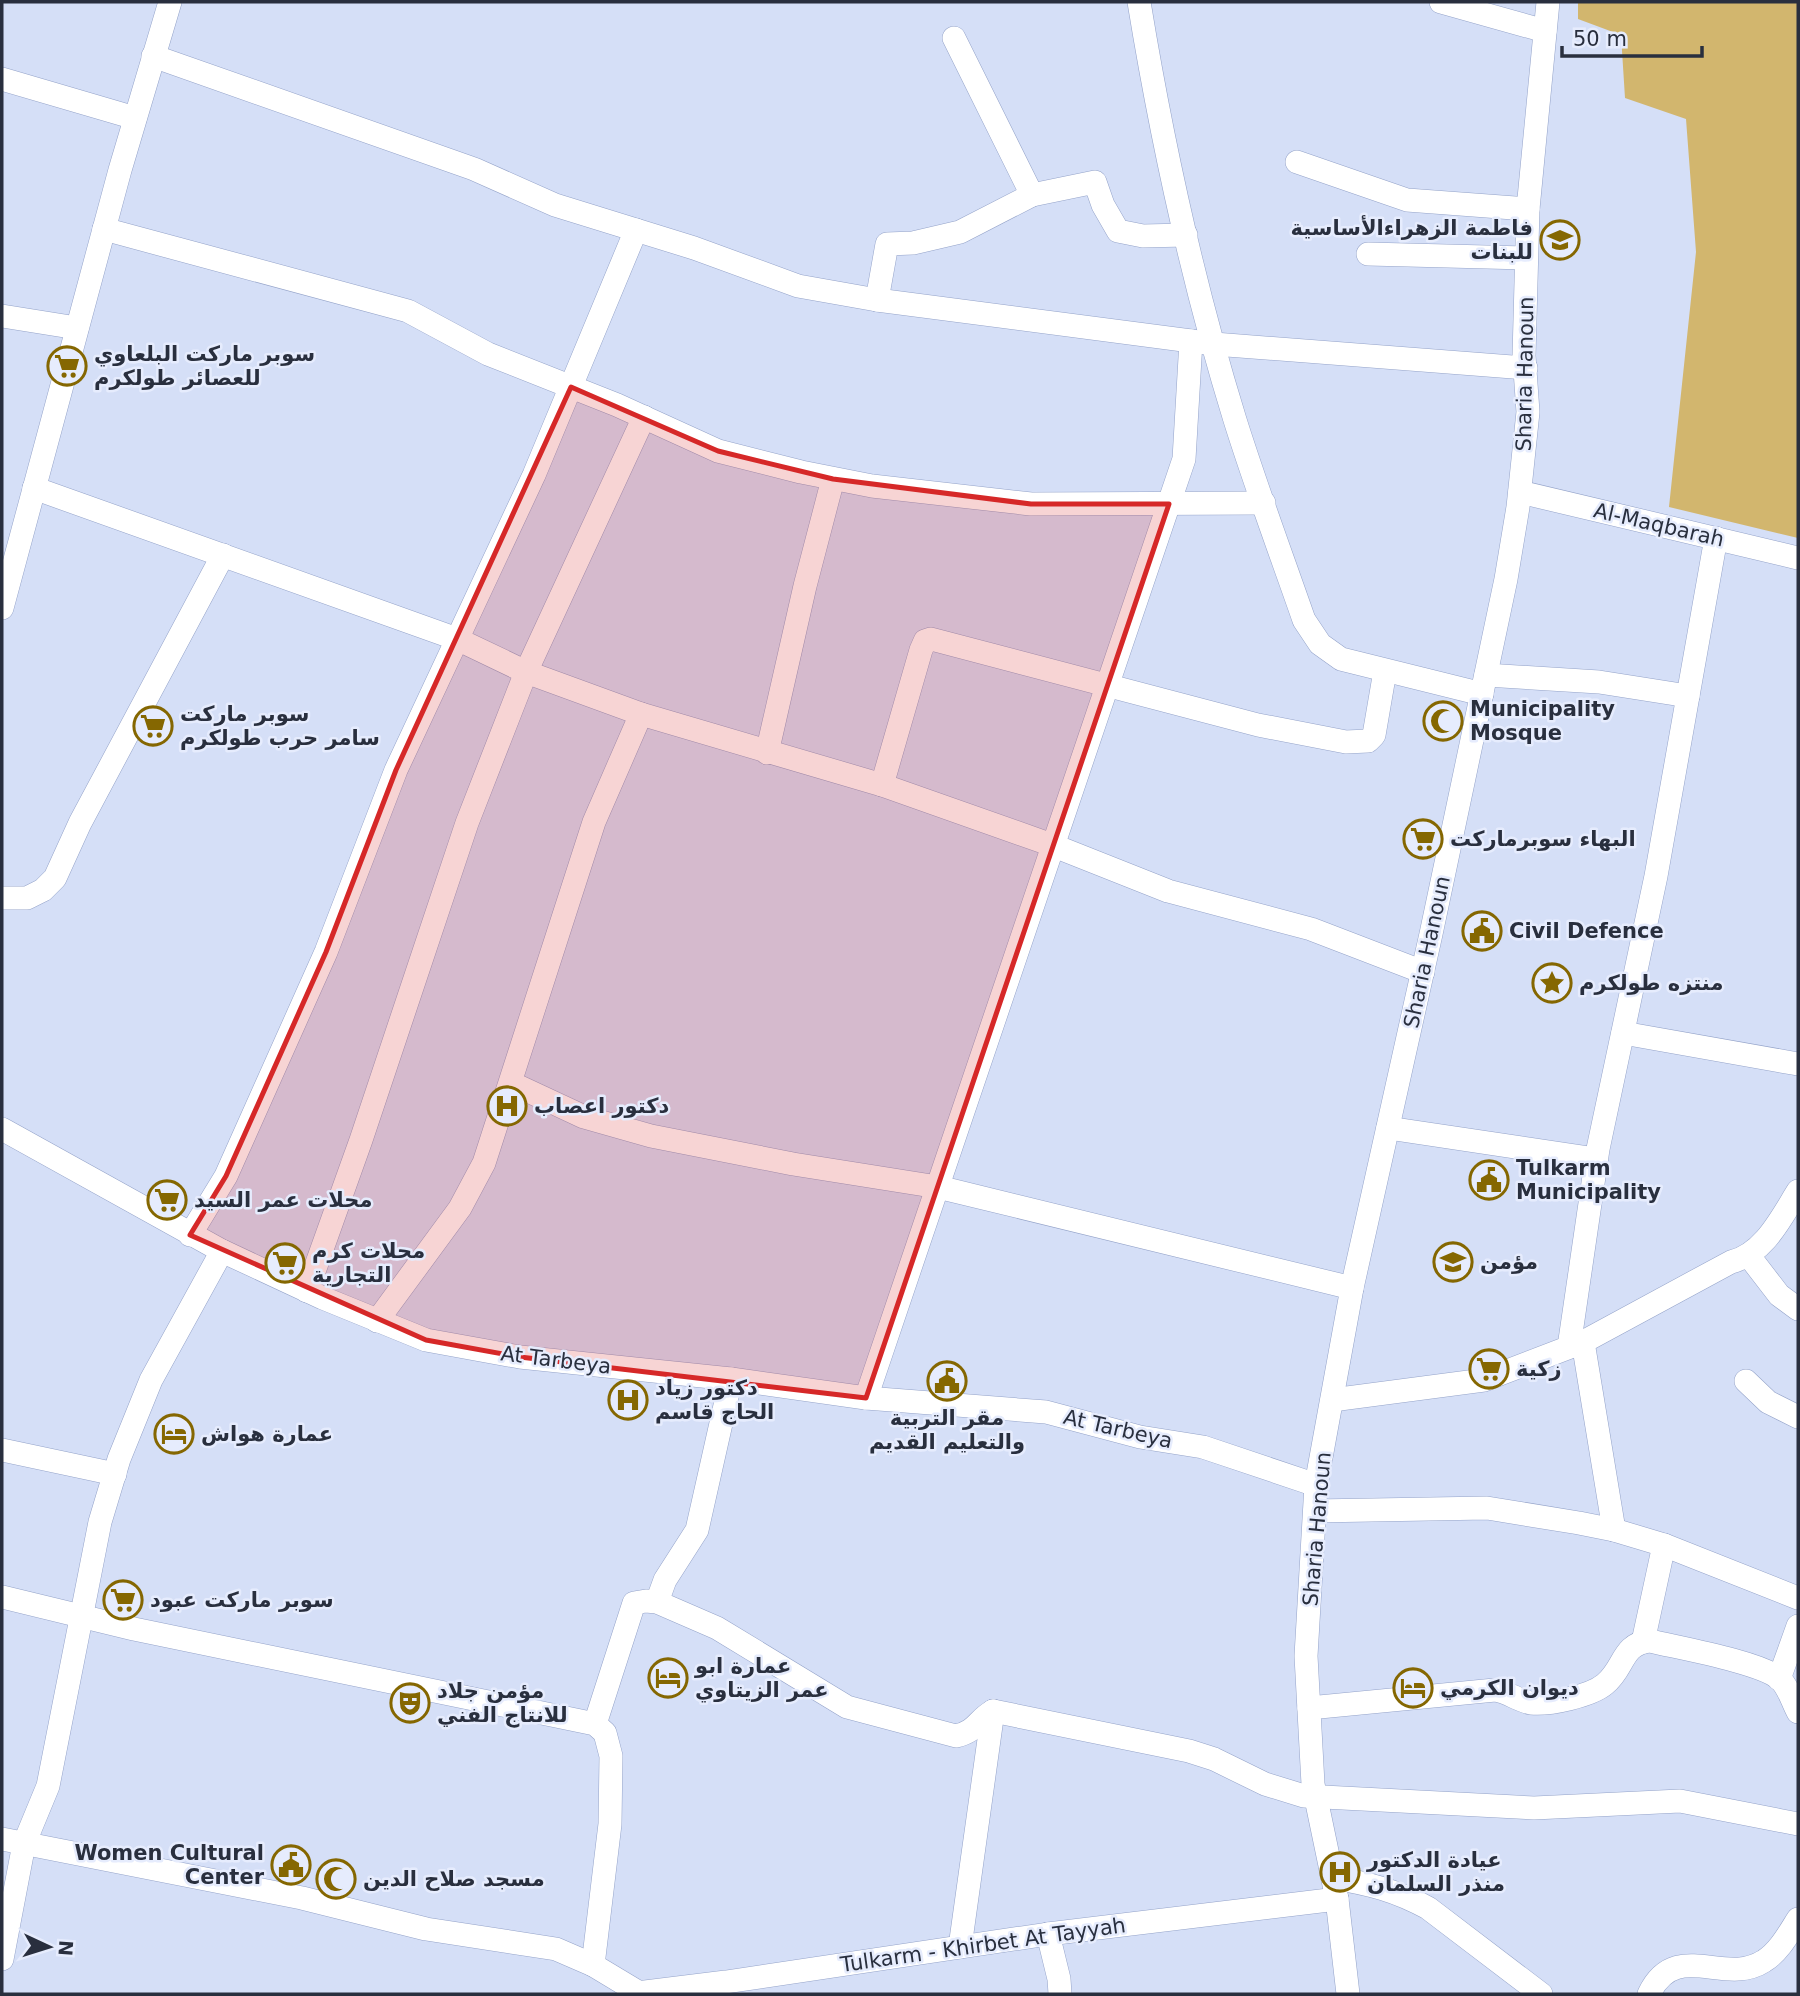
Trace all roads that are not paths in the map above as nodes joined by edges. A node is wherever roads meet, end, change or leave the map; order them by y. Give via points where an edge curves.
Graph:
1 (170, 2) edge
2 (1139, 2) edge
3 (1441, 2) edge
4 (1548, 2) edge
5 (1545, 31) junction
6 (954, 38) dead end
7 (153, 57) junction
8 (2, 79) edge
9 (135, 118) junction
10 (1297, 162) dead end
11 (1032, 195) junction
12 (1528, 209) junction
13 (104, 229) junction
14 (636, 230) junction
15 (1186, 235) junction
16 (1368, 254) dead end
17 (1527, 258) junction
18 (877, 300) junction
19 (2, 316) edge
20 (78, 328) junction
21 (1191, 341) junction
22 (1214, 344) junction
23 (1526, 368) junction
24 (570, 387) junction
25 (644, 417) junction
26 (834, 479) junction
27 (34, 488) junction
28 (1520, 492) junction
29 (1264, 503) junction
30 (1169, 504) junction
31 (1716, 538) junction
32 (223, 555) junction
33 (1798, 558) edge
34 (7, 566) edge
35 (2, 608) edge
36 (457, 639) junction
37 (1385, 671) junction
38 (526, 672) junction
39 (1484, 684) junction
40 (1107, 687) junction
41 (1688, 696) junction
42 (641, 714) junction
43 (766, 752) junction
44 (882, 785) junction
45 (1052, 845) junction
46 (2, 898) edge
47 (1423, 972) junction
48 (1623, 1033) junction
49 (1798, 1064) edge
50 (511, 1083) junction
51 (1388, 1128) junction
52 (2, 1129) edge
53 (1596, 1159) junction
54 (938, 1187) junction
55 (1798, 1191) edge
56 (190, 1235) junction
57 (222, 1251) junction
58 (1749, 1256) junction
59 (1352, 1288) junction
60 (307, 1291) junction
61 (1798, 1309) edge
62 (377, 1321) junction
63 (1576, 1345) junction
64 (731, 1379) junction
65 (1746, 1381) dead end
66 (866, 1398) junction
67 (1332, 1400) junction
68 (1798, 1417) edge
69 (2, 1450) edge
70 (115, 1474) junction
71 (1316, 1485) junction
72 (1315, 1511) junction
73 (1614, 1530) junction
74 (1664, 1545) junction
75 (2, 1597) edge
76 (1798, 1598) edge
77 (657, 1602) junction
78 (82, 1616) junction
79 (1798, 1626) edge
80 (1643, 1642) junction
81 (1779, 1679) junction
82 (1309, 1708) junction
83 (993, 1711) junction
84 (1798, 1712) edge
85 (595, 1724) junction
86 (1316, 1797) junction
87 (1798, 1824) edge
88 (13, 1841) edge
89 (1335, 1888) junction
90 (1798, 1919) edge
91 (1048, 1934) junction
92 (960, 1947) junction
93 (2, 1959) edge
94 (593, 1965) junction
95 (741, 1987) edge
96 (633, 1993) edge
97 (1060, 1994) edge
98 (1348, 1994) edge
99 (1540, 1994) edge
100 (1649, 1994) edge

1 - 7 street
2 - 15 street
3 - 5 street
4 - 5 street, Sharia Hanoun
5 - 12 street, Sharia Hanoun
6 - 11 street
7 - 9 street
7 - 14 street via 474,169 555,205
8 - 9 street
9 - 13 street
10 - 12 street via 1407,200
11 - 15 street via 1095,182 1118,230 1143,236
11 - 18 street via 960,232 887,244
12 - 17 street, Sharia Hanoun
13 - 20 street
13 - 24 street via 408,311 488,355
14 - 18 street via 798,286
14 - 24 street
15 - 22 street
16 - 17 street
17 - 23 street, Sharia Hanoun
18 - 21 street
19 - 20 street
20 - 27 street
21 - 22 street
21 - 30 street via 1186,445
22 - 23 street
22 - 29 street
23 - 28 street, Sharia Hanoun via 1528,412
24 - 25 street
24 - 36 street
25 - 26 street via 718,451
25 - 38 street
26 - 30 street via 1031,504
26 - 43 street
27 - 32 street
27 - 34 street
28 - 31 street, Al-Maqbarah
28 - 39 street, Sharia Hanoun
29 - 30 street
29 - 37 street via 1312,634 1341,659
30 - 40 street
31 - 33 street, Al-Maqbarah
31 - 41 street
32 - 36 street
32 - 46 street via 55,878 35,895 19,900
34 - 35 street
36 - 38 street
36 - 56 street via 396,770 326,951 232,1164
37 - 39 street
37 - 40 street via 1376,729 1368,741 1360,742 1258,725
38 - 42 street
38 - 60 street via 467,822
39 - 41 street via 1599,682
39 - 47 street, Sharia Hanoun
40 - 44 street via 925,641
40 - 45 street
41 - 48 street
42 - 43 street
42 - 50 street via 594,822
43 - 44 street
44 - 45 street
45 - 47 street via 1168,891 1311,929
45 - 54 street
47 - 51 street, Sharia Hanoun
48 - 49 street
48 - 53 street
50 - 54 street via 584,1117 651,1136
50 - 62 street via 473,1186
51 - 53 street
51 - 59 street, Sharia Hanoun
52 - 56 street, At Tarbeya
53 - 63 street
54 - 59 street
54 - 66 street
55 - 58 street
56 - 57 street, At Tarbeya
57 - 60 street, At Tarbeya
57 - 70 street via 151,1380
58 - 61 street via 1779,1295
58 - 63 street
59 - 67 street, Sharia Hanoun
60 - 62 street, At Tarbeya
62 - 64 street, At Tarbeya via 426,1340 520,1357
63 - 67 street via 1484,1380
63 - 73 street
64 - 66 street, At Tarbeya
64 - 77 street via 696,1530
65 - 68 street via 1768,1402
66 - 71 street, At Tarbeya via 1046,1412 1140,1437 1203,1447
67 - 71 street, Sharia Hanoun
69 - 70 street
70 - 78 street via 100,1522
71 - 72 street, Sharia Hanoun
72 - 73 street via 1487,1508
72 - 82 street, Sharia Hanoun via 1306,1656
73 - 74 street
74 - 76 street
74 - 80 street
75 - 78 street
77 - 83 street via 718,1628 847,1707 956,1736 969,1733
77 - 85 street via 634,1603
78 - 85 street
78 - 88 street via 48,1786
79 - 81 street
80 - 81 street via 1736,1661
80 - 82 street via 1629,1649 1604,1686 1578,1698 1530,1703 1495,1690
81 - 84 street
82 - 86 street, Sharia Hanoun
83 - 86 street via 1189,1751 1284,1791
83 - 92 street
85 - 94 street via 605,1733 611,1755 610,1824
86 - 87 street via 1534,1808 1680,1801
86 - 89 street, Sharia Hanoun
88 - 93 street
88 - 94 street via 302,1898 426,1930 556,1949
89 - 91 street, Tulkarm - Khirbet At Tayyah
89 - 98 street, Sharia Hanoun
89 - 99 street, Tulkarm - Khirbet At Tayyah via 1374,1885 1411,1899
90 - 100 street via 1763,1962 1745,1969 1682,1965 1663,1973
91 - 92 street, Tulkarm - Khirbet At Tayyah
91 - 97 street
92 - 95 street, Tulkarm - Khirbet At Tayyah
94 - 96 street
95 - 96 street, Tulkarm - Khirbet At Tayyah

